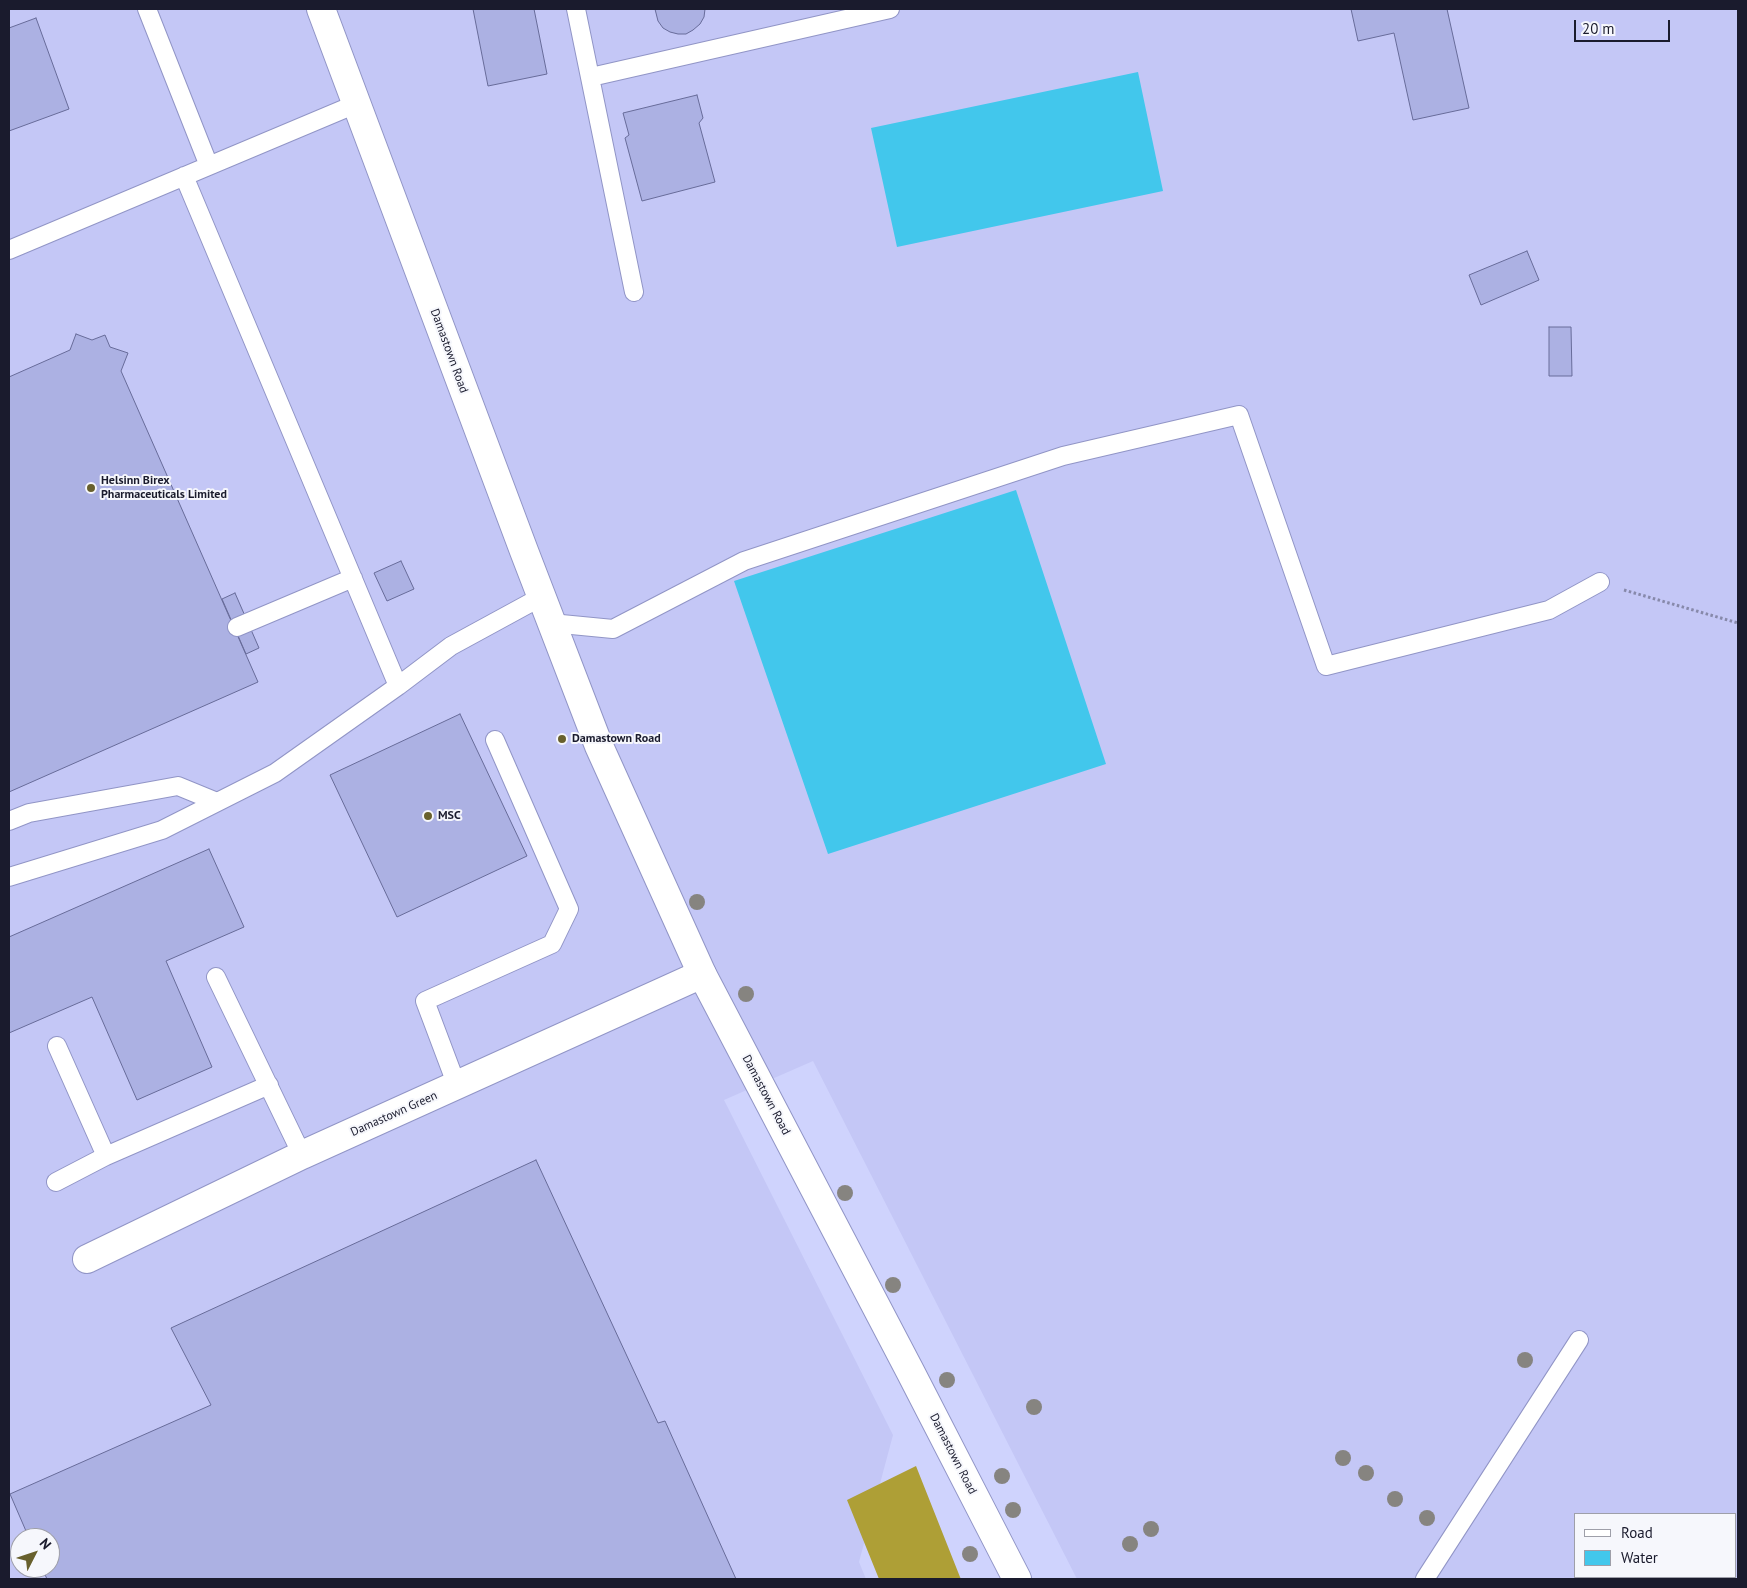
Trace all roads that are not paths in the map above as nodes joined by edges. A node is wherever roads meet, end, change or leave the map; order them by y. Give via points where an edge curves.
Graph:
1 (147, 9) edge
2 (321, 9) edge
3 (576, 9) edge
4 (890, 9) edge
5 (829, 15) edge
6 (591, 77) junction
7 (356, 104) junction
8 (209, 166) junction
9 (184, 176) junction
10 (9, 250) edge
11 (634, 292) dead end
12 (353, 578) junction
13 (1600, 582) road end
14 (542, 597) junction
15 (551, 623) junction
16 (237, 628) dead end
17 (398, 686) junction
18 (495, 740) dead end
19 (217, 802) junction
20 (9, 822) edge
21 (9, 877) edge
22 (702, 974) junction
23 (216, 977) dead end
24 (57, 1046) dead end
25 (269, 1085) junction
26 (457, 1086) junction
27 (302, 1155) junction
28 (106, 1156) junction
29 (56, 1182) dead end
30 (87, 1259) dead end
31 (1579, 1340) dead end
32 (1017, 1579) edge
33 (1425, 1579) edge

1 - 8 lane
2 - 7 street, Damastown Road
3 - 6 lane
4 - 5 lane
5 - 6 lane
6 - 11 lane
7 - 8 lane
7 - 14 street, Damastown Road
8 - 9 lane
9 - 10 lane
9 - 12 lane
12 - 16 lane
12 - 17 lane
13 - 15 lane via 1549,610 1326,666 1239,415 1063,456 744,561 613,629
14 - 15 street, Damastown Road
14 - 17 lane via 452,646
15 - 22 street, Damastown Road via 598,746
17 - 19 lane via 275,773
18 - 26 lane via 569,909 552,944 425,1001
19 - 20 lane via 178,786 29,812
19 - 21 lane via 162,830
22 - 26 street, Damastown Green
22 - 32 street, Damastown Road
23 - 25 lane
24 - 28 lane
25 - 27 lane
25 - 28 lane
26 - 27 street, Damastown Green
27 - 30 street, Damastown Green
28 - 29 lane
31 - 33 lane

